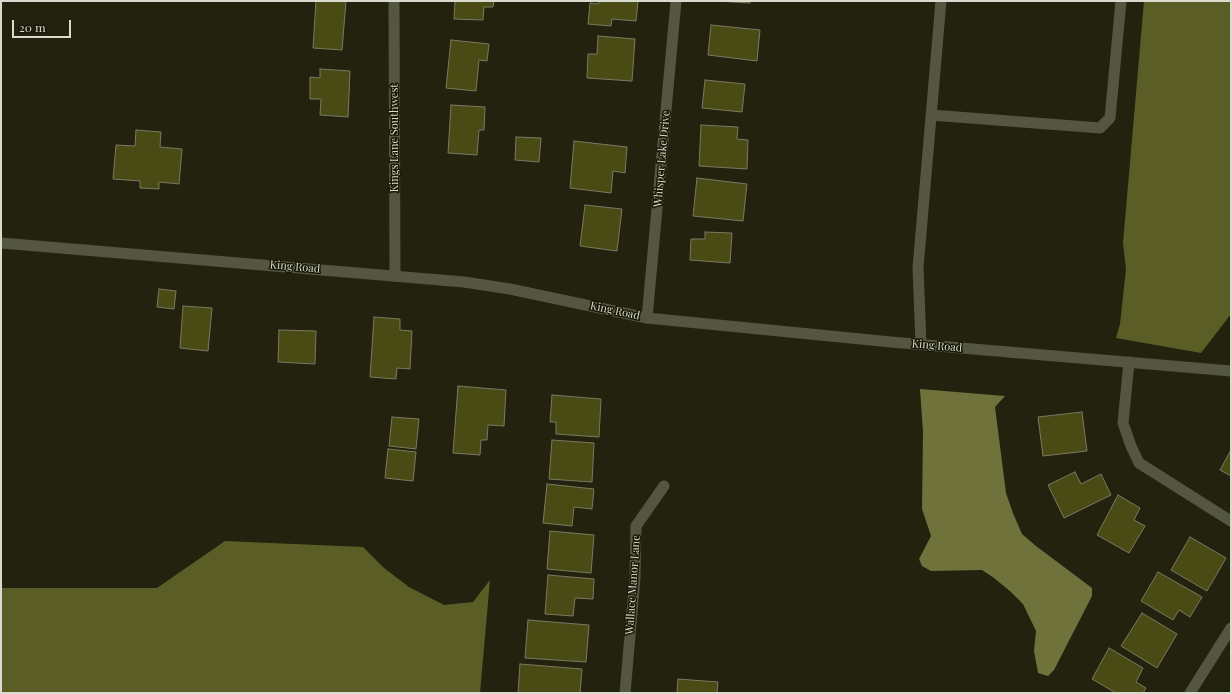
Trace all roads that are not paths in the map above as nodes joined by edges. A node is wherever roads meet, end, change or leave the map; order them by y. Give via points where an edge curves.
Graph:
1 (394, 1) edge
2 (676, 1) edge
3 (941, 1) edge
4 (1121, 1) edge
5 (931, 115) junction
6 (1, 243) edge
7 (395, 276) junction
8 (647, 318) junction
9 (921, 344) junction
10 (1128, 362) junction
11 (1231, 371) edge
12 (664, 486) dead end
13 (1231, 521) edge
14 (1231, 628) edge
15 (625, 693) edge
16 (1190, 693) edge

1 - 7 street, Kings Lane Southwest
2 - 8 street, Whisper Lake Drive
3 - 5 street
4 - 5 street via 1110,118 1100,128
5 - 9 street via 918,268
6 - 7 street, King Road
7 - 8 street, King Road via 510,289
8 - 9 street, King Road
9 - 10 street, King Road
10 - 11 street, King Road
10 - 13 street via 1123,423 1138,463
12 - 15 street, Wallace Manor Lane via 636,526 635,578
14 - 16 street

